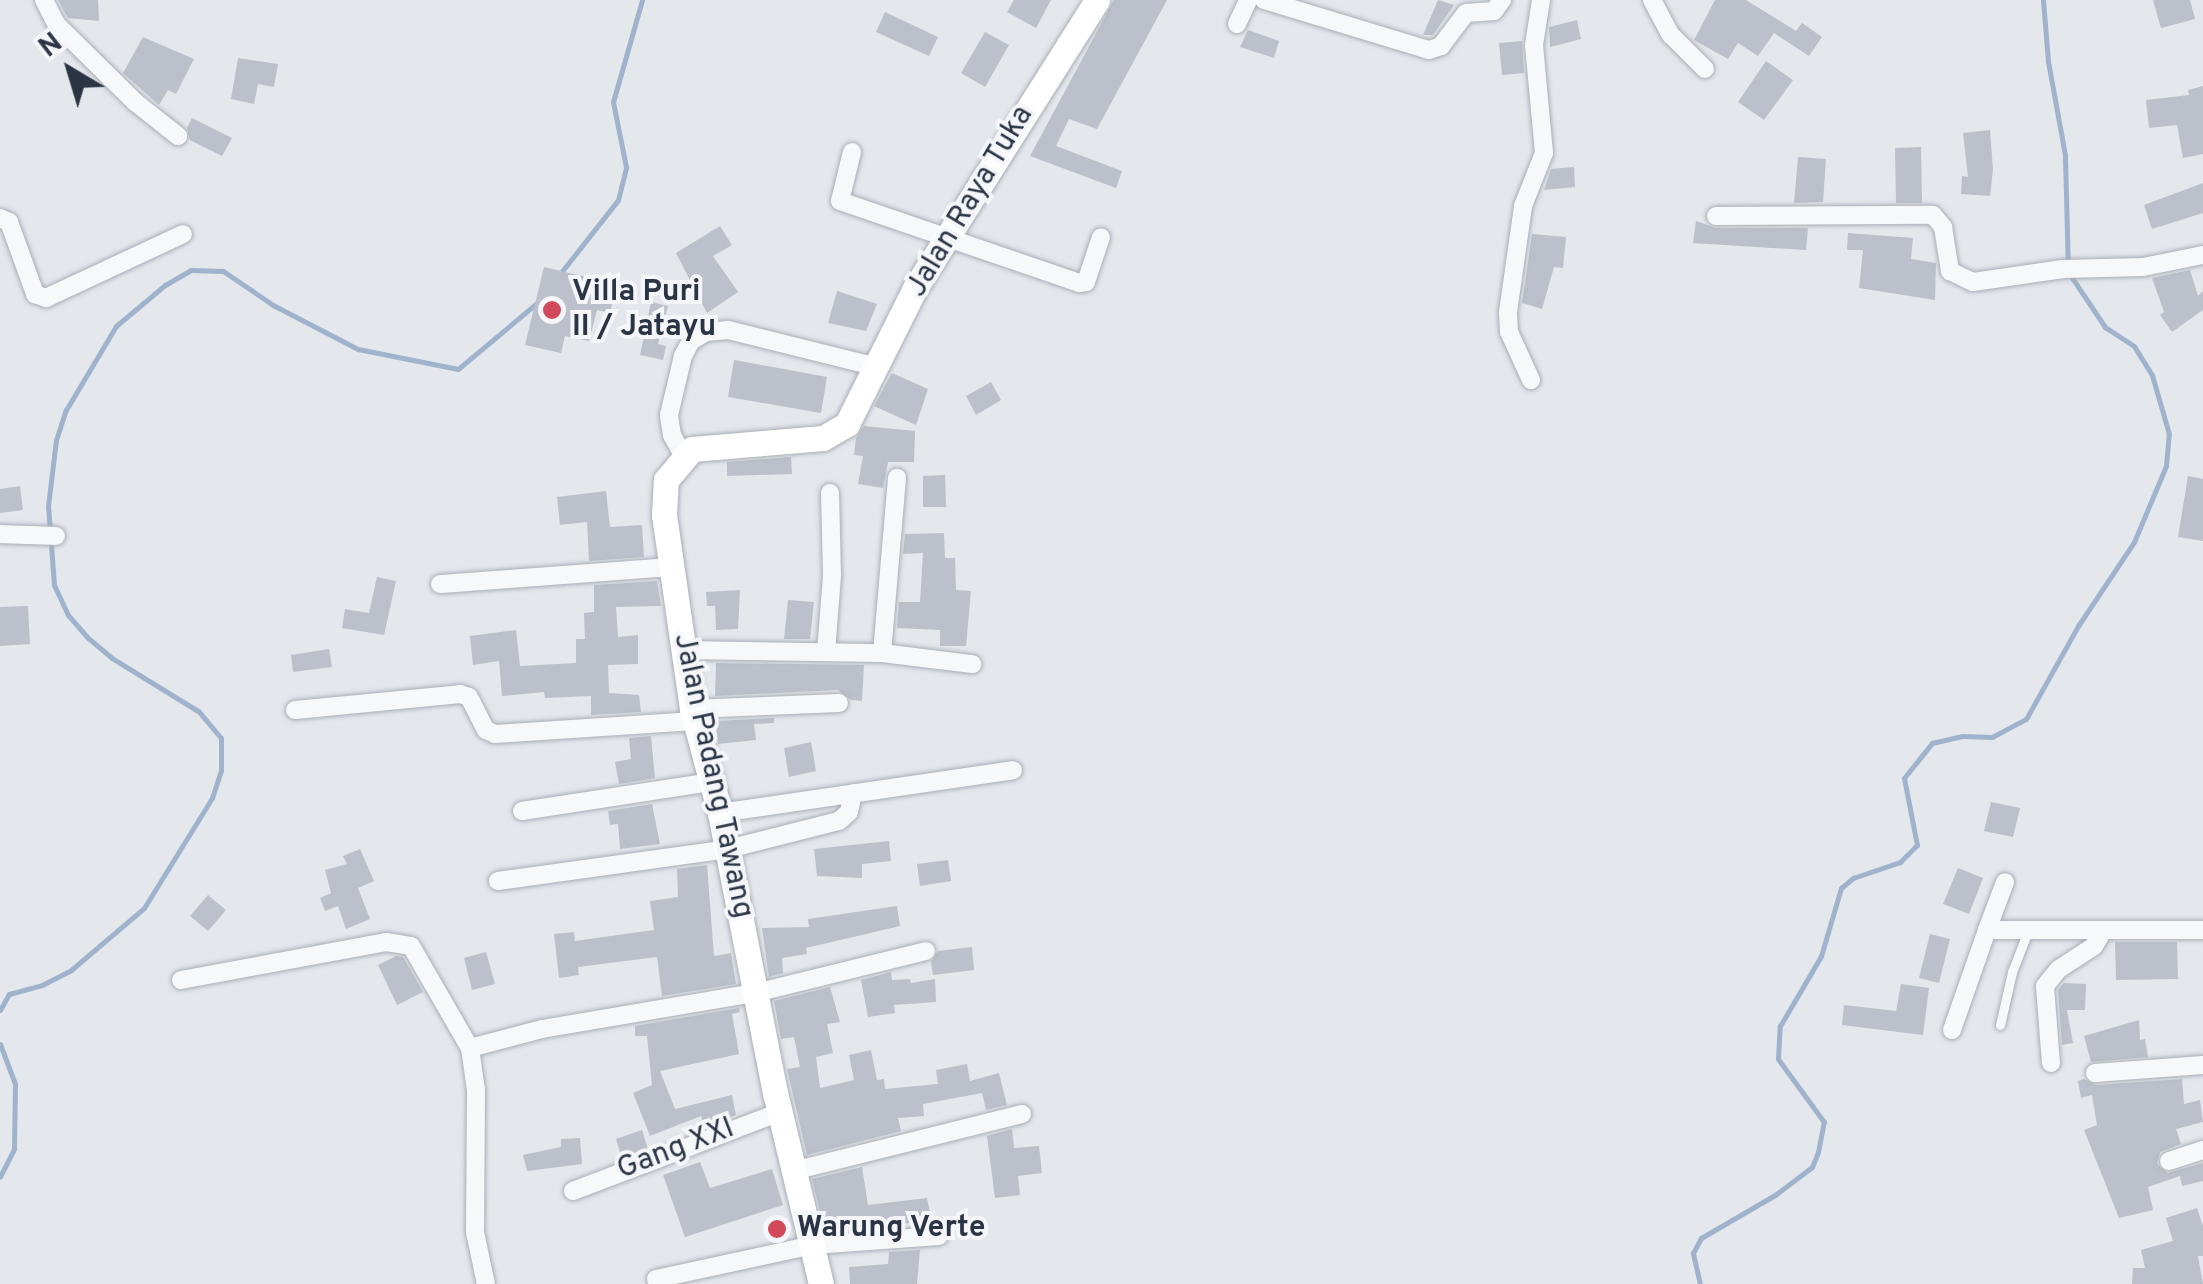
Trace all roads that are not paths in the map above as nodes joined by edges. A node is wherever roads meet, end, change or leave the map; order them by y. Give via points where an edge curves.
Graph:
1 (44, 0) edge
2 (1097, 0) edge
3 (1248, 0) edge
4 (1264, 0) edge
5 (1502, 0) edge
6 (1541, 0) edge
7 (1652, 0) edge
8 (1237, 24) dead end
9 (1705, 68) dead end
10 (178, 136) dead end
11 (852, 152) dead end
12 (1716, 216) dead end
13 (0, 218) edge
14 (184, 234) dead end
15 (946, 236) junction
16 (1101, 237) dead end
17 (2203, 255) edge
18 (878, 367) junction
19 (1531, 380) dead end
20 (683, 455) junction
21 (898, 478) dead end
22 (830, 494) dead end
23 (0, 534) edge
24 (56, 536) dead end
25 (672, 567) junction
26 (440, 584) dead end
27 (683, 650) junction
28 (826, 652) junction
29 (882, 653) junction
30 (972, 664) dead end
31 (839, 704) dead end
32 (295, 710) dead end
33 (694, 715) junction
34 (1012, 770) dead end
35 (712, 782) junction
36 (852, 793) junction
37 (522, 811) dead end
38 (720, 812) junction
39 (728, 849) junction
40 (498, 881) dead end
41 (2006, 882) dead end
42 (1987, 930) junction
43 (2103, 930) junction
44 (2203, 930) edge
45 (2028, 931) junction
46 (926, 952) dead end
47 (181, 980) dead end
48 (755, 993) junction
49 (2000, 1026) dead end
50 (1952, 1030) dead end
51 (470, 1048) junction
52 (2051, 1063) dead end
53 (2203, 1065) edge
54 (2095, 1074) dead end
55 (780, 1112) junction
56 (1022, 1114) dead end
57 (2203, 1150) edge
58 (2169, 1161) dead end
59 (794, 1170) junction
60 (573, 1191) dead end
61 (939, 1236) dead end
62 (813, 1244) junction
63 (656, 1279) dead end
64 (486, 1284) edge
65 (820, 1284) edge

1 - 10 street via 57,25
2 - 15 street, Jalan Raya Tuka
3 - 8 street
4 - 5 street via 1430,50 1442,46 1466,13 1494,11
6 - 19 street via 1534,45 1544,154 1523,206 1508,312 1509,332
7 - 9 street via 1671,35
11 - 15 street via 840,201
12 - 17 street via 1934,214 1943,227 1950,271 1972,282
13 - 14 street via 9,222 35,294 46,298
15 - 16 street via 1079,284 1086,282
15 - 18 street, Jalan Raya Tuka
18 - 20 street, Jalan Raya Tuka via 857,410 836,433 708,444
18 - 20 street via 728,330 706,332 691,340 683,356 669,415
20 - 25 street, Jalan Padang Tawang via 662,498
21 - 29 street
22 - 28 street
23 - 24 street
25 - 26 street
25 - 27 street, Jalan Padang Tawang
27 - 28 street
27 - 33 street, Jalan Padang Tawang
28 - 29 street
29 - 30 street
31 - 33 street
32 - 33 street via 460,694 495,734
33 - 35 street, Jalan Padang Tawang
34 - 36 street
35 - 37 street
35 - 38 street, Jalan Padang Tawang
36 - 38 street
36 - 39 street via 849,812 838,821
38 - 39 street, Jalan Padang Tawang
39 - 40 street
39 - 48 street, Jalan Padang Tawang
41 - 42 street
42 - 45 street
42 - 50 street
43 - 44 street
43 - 45 street
43 - 52 street via 2094,946 2059,968 2045,986
45 - 49 lane
46 - 48 street
47 - 51 street via 402,942 411,946
48 - 51 street via 542,1029
48 - 55 street, Jalan Padang Tawang
51 - 64 street via 476,1090 474,1232
53 - 54 street
55 - 59 street, Jalan Padang Tawang
55 - 60 street, Gang XXI
56 - 59 street
57 - 58 street
59 - 62 street, Jalan Padang Tawang
61 - 62 street
62 - 63 street
62 - 65 street, Jalan Padang Tawang

